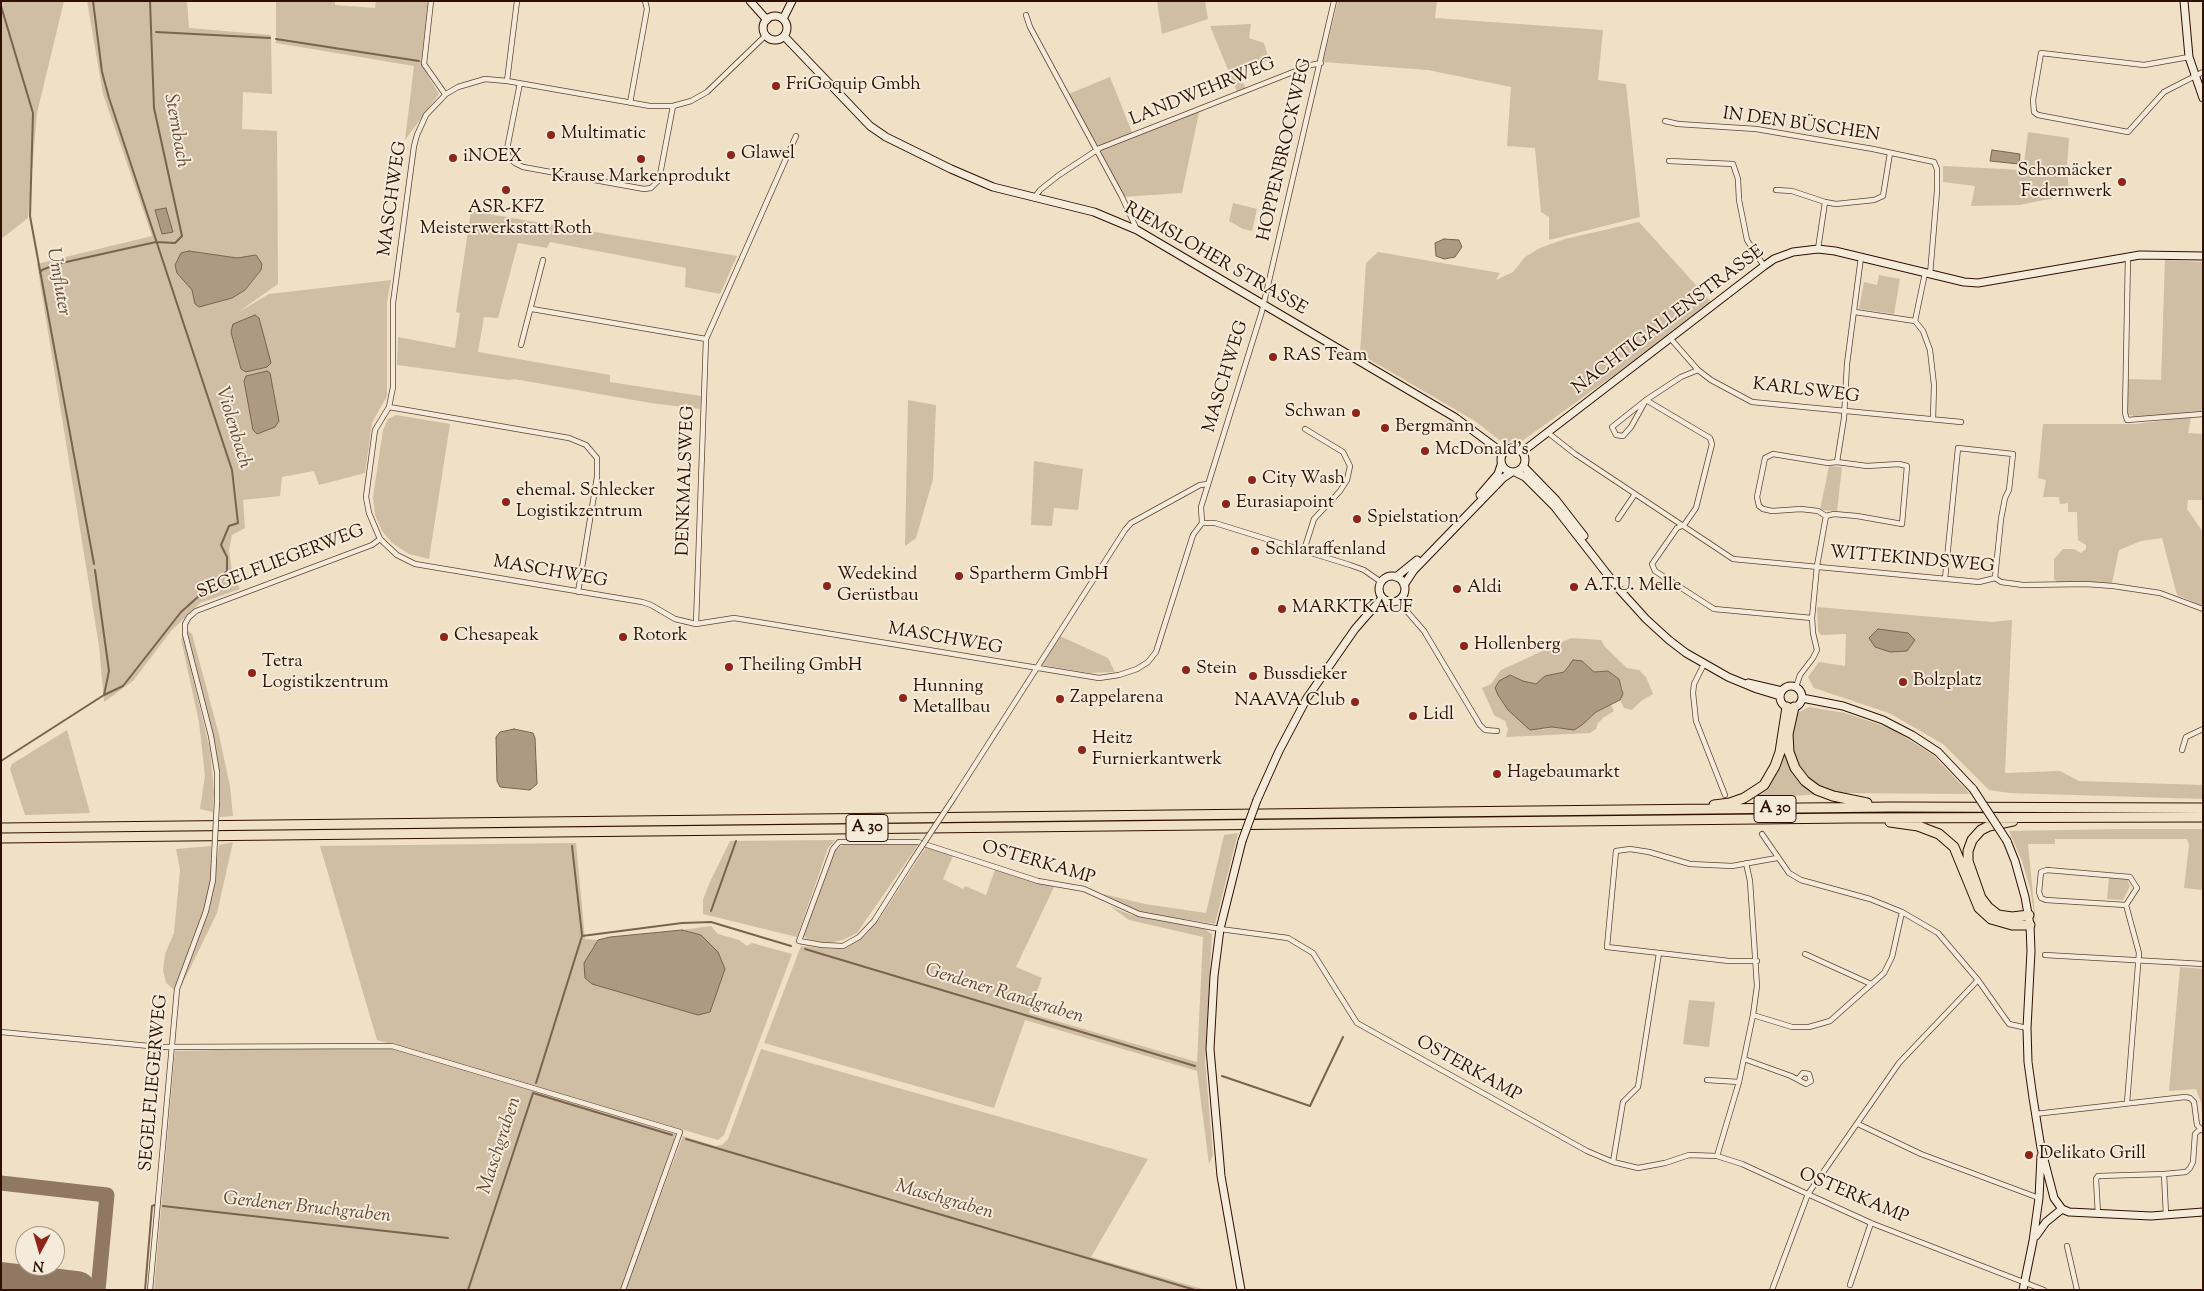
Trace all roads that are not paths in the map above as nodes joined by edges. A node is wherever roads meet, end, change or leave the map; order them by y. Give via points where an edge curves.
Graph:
1 (431, 1) edge
2 (517, 1) edge
3 (645, 1) edge
4 (750, 1) edge
5 (792, 1) edge
6 (1334, 1) edge
7 (2184, 1) edge
8 (1026, 16) dead end
9 (783, 19) junction
10 (767, 20) junction
11 (766, 36) junction
12 (784, 36) junction
13 (2189, 58) junction
14 (1321, 63) junction
15 (2203, 72) edge
16 (2194, 77) junction
17 (507, 81) junction
18 (520, 83) junction
19 (445, 94) junction
20 (2203, 98) edge
21 (630, 102) junction
22 (673, 106) junction
23 (1665, 121) dead end
24 (796, 136) dead end
25 (1095, 150) junction
26 (1890, 153) junction
27 (1669, 161) dead end
28 (1776, 190) dead end
29 (1034, 198) junction
30 (1825, 202) junction
31 (1137, 230) junction
32 (1818, 249) junction
33 (2128, 256) junction
34 (2203, 256) edge
35 (1861, 257) junction
36 (543, 260) dead end
37 (1764, 266) junction
38 (1927, 274) junction
39 (1263, 305) junction
40 (532, 309) junction
41 (1855, 312) junction
42 (1915, 321) junction
43 (1670, 338) junction
44 (706, 339) junction
45 (521, 345) dead end
46 (1698, 370) junction
47 (1646, 400) junction
48 (389, 407) junction
49 (1844, 411) junction
50 (2203, 414) edge
51 (1933, 419) junction
52 (1962, 422) dead end
53 (1305, 429) dead end
54 (1547, 432) junction
55 (1522, 452) junction
56 (1503, 453) junction
57 (1837, 462) junction
58 (1501, 464) junction
59 (1523, 466) junction
60 (1513, 472) junction
61 (1208, 484) junction
62 (1635, 494) junction
63 (1826, 516) junction
64 (1618, 519) dead end
65 (1202, 524) junction
66 (1684, 525) junction
67 (380, 539) junction
68 (1304, 550) junction
69 (1817, 566) junction
70 (1396, 577) junction
71 (1995, 578) junction
72 (1945, 579) junction
73 (1381, 582) junction
74 (1404, 585) junction
75 (578, 592) junction
76 (1627, 597) junction
77 (1382, 598) junction
78 (1398, 601) junction
79 (2203, 609) edge
80 (1812, 618) junction
81 (696, 624) junction
82 (1704, 664) junction
83 (1037, 670) junction
84 (1796, 687) junction
85 (1781, 693) junction
86 (1802, 698) junction
87 (1791, 707) junction
88 (2203, 729) edge
89 (1497, 732) dead end
90 (2182, 750) dead end
91 (1725, 795) dead end
92 (1892, 807) junction
93 (2203, 808) edge
94 (1659, 810) junction
95 (2050, 816) junction
96 (2203, 817) edge
97 (1850, 818) junction
98 (1, 828) edge
99 (1762, 834) dead end
100 (1, 838) edge
101 (1778, 858) junction
102 (1746, 863) junction
103 (2126, 905) junction
104 (1902, 912) junction
105 (2029, 915) junction
106 (2030, 925) junction
107 (1220, 929) junction
108 (1659, 953) junction
109 (1805, 954) dead end
110 (2045, 954) dead end
111 (2138, 960) junction
112 (1757, 961) junction
113 (2203, 964) edge
114 (1978, 980) junction
115 (1871, 984) junction
116 (1753, 1015) junction
117 (2027, 1028) junction
118 (1, 1032) edge
119 (171, 1048) junction
120 (1744, 1059) junction
121 (1798, 1079) dead end
122 (1707, 1080) dead end
123 (1739, 1082) junction
124 (2127, 1103) junction
125 (2035, 1114) junction
126 (1858, 1124) junction
127 (2202, 1130) edge
128 (2041, 1148) junction
129 (1717, 1156) junction
130 (1613, 1162) junction
131 (2164, 1174) junction
132 (1808, 1194) junction
133 (2039, 1198) junction
134 (2062, 1209) junction
135 (2203, 1212) edge
136 (2098, 1214) junction
137 (2166, 1215) junction
138 (1871, 1223) junction
139 (2033, 1241) junction
140 (2067, 1246) dead end
141 (1850, 1285) dead end
142 (2023, 1286) edge
143 (150, 1290) edge
144 (623, 1290) edge
145 (1241, 1290) edge
146 (1772, 1290) edge
147 (2044, 1290) edge
148 (2077, 1290) edge

1 - 19 street via 424,64
2 - 17 street
3 - 21 street via 647,9
4 - 10 main road
5 - 9 main road
6 - 14 street, HOPPENBROCKWEG
7 - 13 main road
8 - 25 street
9 - 10 main road via 773,16
9 - 12 main road via 787,29
10 - 11 main road via 763,29
11 - 12 main road via 774,40
11 - 22 street, MASCHWEG via 707,92
12 - 29 main road, RIEMSLOHER STRASSE via 870,126 886,137 974,180
13 - 16 main road
13 - 16 street via 2144,65 2041,53 2034,112 2128,132 2164,92
14 - 25 street, LANDWEHRWEG
14 - 39 street, HOPPENBROCKWEG
15 - 16 street
16 - 20 main road
17 - 18 street, MASCHWEG
17 - 19 street, MASCHWEG via 474,81
18 - 21 street, MASCHWEG
18 - 22 street via 507,150 515,164 644,189 651,188 659,180
19 - 48 street, MASCHWEG via 426,114 414,146 394,302 394,387
21 - 22 street, MASCHWEG
23 - 26 street, IN DEN BÜSCHEN via 1756,129
24 - 44 street, DENKMALSWEG
25 - 29 street, LANDWEHRWEG via 1059,175
25 - 31 street
26 - 30 street, IN DEN BÜSCHEN via 1883,196 1857,203
26 - 38 street via 1934,162 1937,169 1935,231
27 - 37 street via 1733,164 1747,240
28 - 30 street, IN DEN BÜSCHEN via 1792,191
29 - 31 main road, RIEMSLOHER STRASSE via 1094,212
30 - 32 street
31 - 39 main road, RIEMSLOHER STRASSE
32 - 35 main road, NACHTIGALLENSTRASSE
32 - 37 main road, NACHTIGALLENSTRASSE via 1793,252
33 - 34 main road, NACHTIGALLENSTRASSE
33 - 38 main road, NACHTIGALLENSTRASSE via 1990,282 1964,282
33 - 50 street via 2127,420
35 - 38 main road, NACHTIGALLENSTRASSE
35 - 41 street
36 - 40 street
37 - 43 main road, NACHTIGALLENSTRASSE
38 - 42 street
39 - 56 main road, RIEMSLOHER STRASSE via 1456,418
39 - 61 street, MASCHWEG
40 - 44 street
40 - 45 street
41 - 42 street
41 - 49 street
42 - 51 street via 1923,331 1930,350
43 - 46 street, KARLSWEG
43 - 54 main road, NACHTIGALLENSTRASSE
44 - 81 street, DENKMALSWEG
46 - 47 street
46 - 49 street, KARLSWEG via 1752,402
47 - 47 street via 1612,427 1616,435 1623,436 1632,427
47 - 66 street via 1710,438 1712,444 1696,508
48 - 67 street, MASCHWEG via 375,430 366,497
48 - 75 street via 568,438 586,445 596,458 597,477
49 - 51 street, KARLSWEG
49 - 57 street
51 - 52 street, KARLSWEG
53 - 68 street via 1343,452 1350,466 1340,491 1309,528
54 - 55 main road, NACHTIGALLENSTRASSE
54 - 62 street, WITTEKINDSWEG
55 - 56 main road via 1514,448
55 - 59 main road via 1525,458
56 - 58 main road
57 - 63 street via 1773,454 1768,455 1764,462 1757,497 1759,506 1768,511 1818,511
57 - 63 street via 1907,466 1902,524 1858,516
58 - 60 main road
58 - 70 main road via 1498,474 1462,515
59 - 60 main road
59 - 76 main road via 1556,500
60 - 74 main road via 1503,478 1414,570
60 - 76 main road via 1525,478 1554,506
61 - 65 street, MASCHWEG via 1201,507
61 - 83 street, OSTERKAMP via 1200,485 1131,523
62 - 64 street
62 - 66 street, WITTEKINDSWEG
63 - 69 street
65 - 68 street via 1215,523
65 - 83 street, MASCHWEG via 1193,535 1156,652 1148,662 1128,672 1098,678
66 - 69 street, WITTEKINDSWEG via 1733,559
66 - 80 street via 1677,528 1652,564 1654,572 1714,609
67 - 75 street, MASCHWEG via 397,555 415,564
67 - 119 street, SEGELFLIEGERWEG, bridge via 372,545 196,611 185,624 211,736 217,772 217,801 213,880 177,989
68 - 73 street via 1358,568
69 - 72 street, WITTEKINDSWEG
69 - 80 street
70 - 73 main road via 1388,577
70 - 74 main road
71 - 72 street, WITTEKINDSWEG via 1980,582
71 - 72 street via 2001,519 2009,490 2013,454 1958,448
71 - 79 street, WITTEKINDSWEG via 2023,585 2086,584 2160,592
73 - 77 main road via 1378,590
74 - 78 main road via 1403,596
75 - 81 street, MASCHWEG via 642,602 676,620
76 - 82 main road via 1669,640
77 - 78 main road
77 - 107 main road, bridge via 1350,636 1307,698 1279,751 1242,841
78 - 89 street via 1424,631 1480,725 1485,730
80 - 84 street via 1816,654 1800,675
81 - 83 street, MASCHWEG via 734,618
82 - 85 main road via 1746,683
82 - 91 street via 1692,693 1696,721
83 - 107 street, OSTERKAMP, bridge via 955,796 912,861 874,921 859,938 843,946 799,941 838,842 918,842 1038,881 1084,889 1139,914
84 - 85 main road via 1788,686
84 - 86 main road
85 - 87 main road via 1782,702
86 - 87 main road via 1800,704
86 - 105 main road, bridge via 1843,706 1890,724 1938,752 1973,789 2007,841
87 - 92 highway via 1789,752 1795,768 1805,780 1817,790 1833,796
87 - 94 highway via 1775,766 1756,792 1730,803
88 - 90 street via 2186,737
92 - 93 highway, A 30
92 - 94 highway, A 30
94 - 98 highway, A 30
95 - 96 highway, A 30
95 - 97 highway, A 30
95 - 105 highway via 1989,826 1972,840 1968,851 1973,878 1988,907 1998,915
97 - 100 highway, A 30
97 - 106 highway via 1918,826 1939,834 1954,847 1979,908 1991,919 2012,925
99 - 101 street
101 - 102 street
101 - 104 street via 1789,873 1801,880 1870,899
102 - 108 street via 1732,866 1690,864 1649,852 1616,851 1607,947
102 - 112 street
103 - 103 street via 2041,898 2041,872 2130,877 2137,888
103 - 111 street
104 - 114 street via 1938,933
104 - 115 street via 1892,957 1884,973
105 - 106 main road
106 - 117 main road via 2032,951
107 - 130 street, OSTERKAMP via 1288,938 1313,953 1356,1023 1587,1151
107 - 145 main road via 1210,1049 1221,1176
108 - 112 street
108 - 130 street via 1638,1087 1623,1102
109 - 115 street
110 - 111 street
111 - 113 street
111 - 124 street
112 - 116 street
114 - 117 street via 2009,1024
114 - 126 street via 1899,1063
115 - 116 street via 1822,1025 1792,1026
116 - 120 street
117 - 125 main road
118 - 119 street
119 - 143 street, SEGELFLIEGERWEG
119 - 144 street via 392,1046 680,1132
120 - 121 street
120 - 123 street
122 - 123 street
123 - 129 street
124 - 125 street
124 - 127 street via 2190,1098
125 - 128 main road
126 - 132 street
126 - 133 street via 1920,1154
127 - 131 street via 2195,1134 2190,1168 2186,1172
128 - 133 main road
128 - 134 main road via 2054,1198
129 - 130 street, OSTERKAMP via 1688,1155 1638,1168
129 - 132 street, OSTERKAMP
131 - 136 street via 2098,1176
131 - 137 street
132 - 138 street, OSTERKAMP
132 - 146 street
133 - 139 main road
134 - 136 main road
134 - 139 main road via 2046,1222
135 - 137 main road
136 - 137 main road
138 - 141 street
138 - 142 street, OSTERKAMP via 1967,1258
139 - 142 main road
140 - 148 street
142 - 147 street, OSTERKAMP

